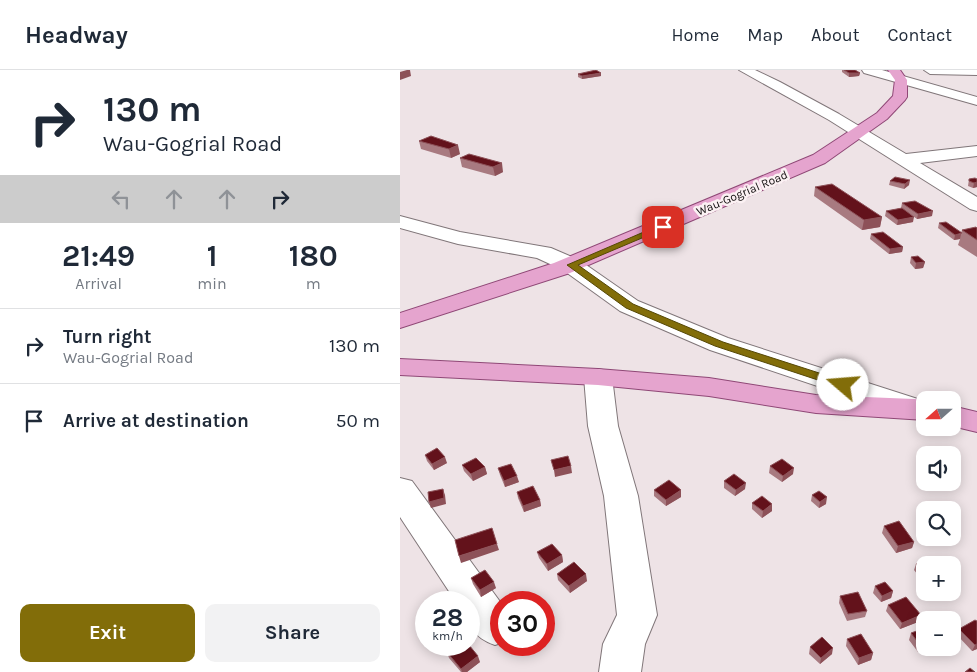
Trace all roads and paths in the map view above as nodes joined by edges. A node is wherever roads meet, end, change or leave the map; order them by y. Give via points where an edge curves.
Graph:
1 (745, 70) edge
2 (868, 70) edge
3 (930, 70) edge
4 (977, 71) edge
5 (898, 75) edge
6 (977, 100) edge
7 (858, 133) junction
8 (977, 151) edge
9 (902, 160) junction
10 (977, 205) edge
11 (400, 222) edge
12 (571, 265) junction
13 (400, 320) edge
14 (400, 367) edge
15 (598, 377) junction
16 (916, 408) edge
17 (916, 409) edge
18 (961, 418) edge
19 (977, 422) edge
20 (400, 490) edge
21 (490, 620) edge
22 (620, 672) edge

1 - 7 street via 822,108
2 - 5 street
3 - 4 street
5 - 6 street
5 - 7 main road, Wau-Gogrial Road via 900,96 882,116
7 - 9 street
7 - 12 main road, Wau-Gogrial Road via 819,159
8 - 9 street
9 - 10 street
11 - 12 street via 458,238 543,253
12 - 13 main road, Wau-Gogrial Road
12 - 16 street via 629,306 701,336
14 - 15 main road
15 - 17 main road via 709,387 816,404
15 - 22 street via 603,426 621,496 637,615 624,644
18 - 19 main road
20 - 21 street

